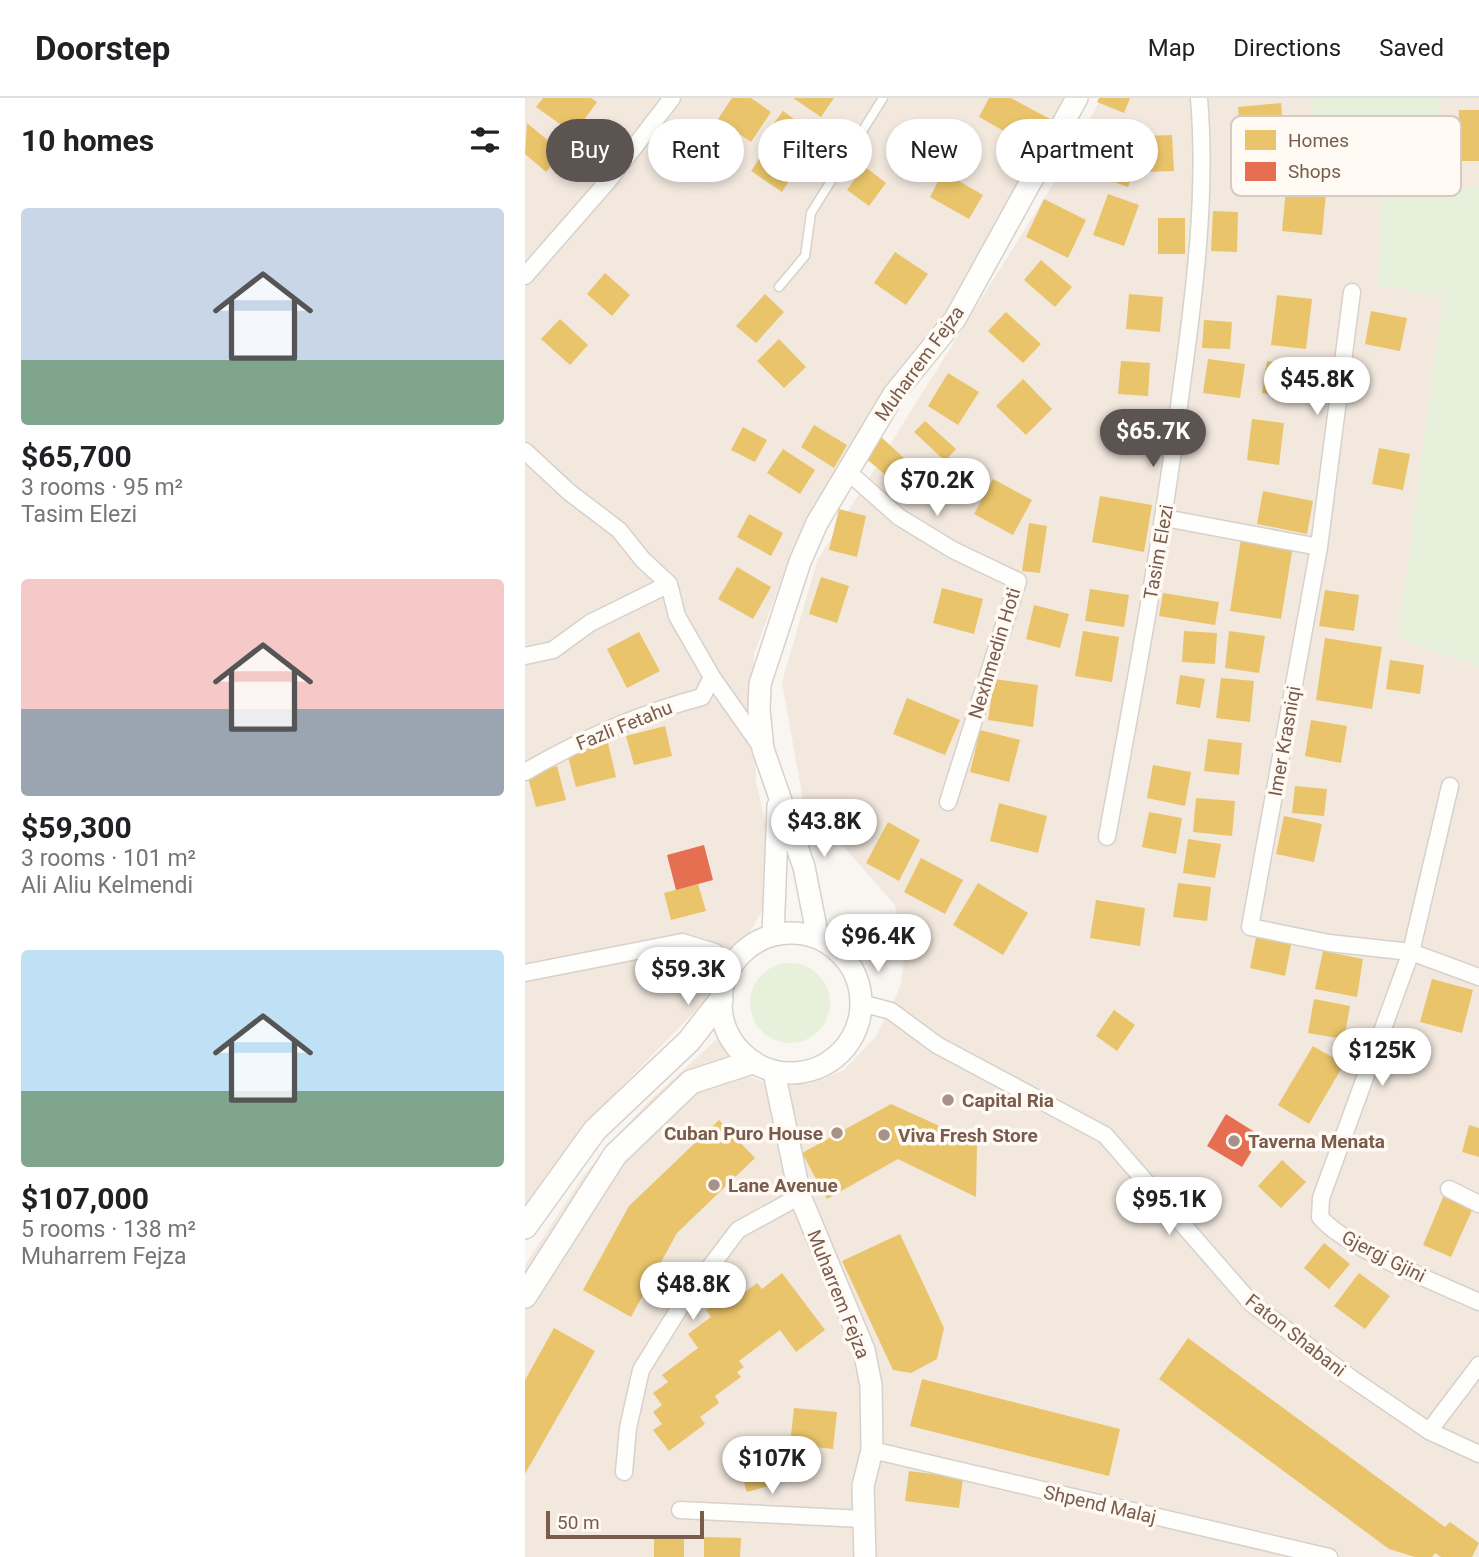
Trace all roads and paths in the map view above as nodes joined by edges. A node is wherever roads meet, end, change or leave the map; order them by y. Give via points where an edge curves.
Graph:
1 (672, 98) edge
2 (883, 98) edge
3 (1077, 98) edge
4 (1199, 98) edge
5 (525, 276) edge
6 (779, 287) dead end
7 (1352, 292) dead end
8 (525, 451) edge
9 (846, 470) junction
10 (1165, 518) junction
11 (1319, 547) junction
12 (669, 584) junction
13 (525, 656) edge
14 (712, 677) junction
15 (763, 750) junction
16 (525, 772) edge
17 (1450, 786) dead end
18 (778, 797) junction
19 (948, 802) dead end
20 (1107, 837) dead end
21 (773, 935) junction
22 (818, 938) junction
23 (1411, 953) junction
24 (729, 970) junction
25 (525, 973) edge
26 (1479, 977) edge
27 (721, 1000) junction
28 (861, 1003) junction
29 (752, 1062) junction
30 (774, 1072) junction
31 (1449, 1189) dead end
32 (800, 1196) junction
33 (1479, 1203) edge
34 (525, 1227) edge
35 (525, 1296) edge
36 (1479, 1302) edge
37 (1479, 1365) edge
38 (1429, 1431) junction
39 (872, 1450) junction
40 (1479, 1454) edge
41 (624, 1472) dead end
42 (680, 1510) dead end
43 (863, 1519) junction
44 (865, 1557) edge
45 (1329, 1557) edge

1 - 5 street via 608,181
2 - 6 lane via 811,213 805,256
3 - 9 street, Muharrem Fejza via 955,319 894,394
4 - 10 street, Tasim Elezi via 1194,293
7 - 11 street
8 - 12 street via 618,530 642,561
9 - 15 street, Muharrem Fejza via 800,562 760,684
9 - 19 street, Nexhmedin Hoti via 899,517 1018,581
10 - 11 street
10 - 20 street, Tasim Elezi
11 - 23 street, Imer Krasniqi via 1250,927
12 - 13 street via 590,623 553,650
12 - 14 street via 677,616
14 - 15 street
14 - 16 street, Fazli Fetahu via 702,697 659,708
15 - 18 street, Muharrem Fejza
17 - 23 street
18 - 21 street, Muharrem Fejza
18 - 22 street, Muharrem Fejza via 804,867
21 - 22 street via 799,933
21 - 24 street via 745,950
22 - 28 street via 848,961
23 - 26 street, Imer Krasniqi
23 - 36 street, Gjergj Gjini via 1321,1198 1320,1217 1329,1228 1390,1261
24 - 25 street via 715,952 682,942
24 - 27 street
27 - 29 street via 727,1032
27 - 34 main road via 688,1041 594,1130
28 - 30 street via 855,1034 835,1059 806,1072
28 - 38 street, Faton Shabani via 891,1011 937,1045 1105,1135 1252,1304
29 - 30 street
29 - 35 main road via 691,1082 615,1155
30 - 32 street, Muharrem Fejza
31 - 33 street
32 - 39 street, Muharrem Fejza via 864,1350 871,1385
32 - 41 street via 738,1230 682,1304 641,1370
37 - 38 street
38 - 40 street, Faton Shabani
39 - 43 street, Muharrem Fejza via 863,1486
39 - 45 street, Shpend Malaj
42 - 43 street
43 - 44 street, Muharrem Fejza

